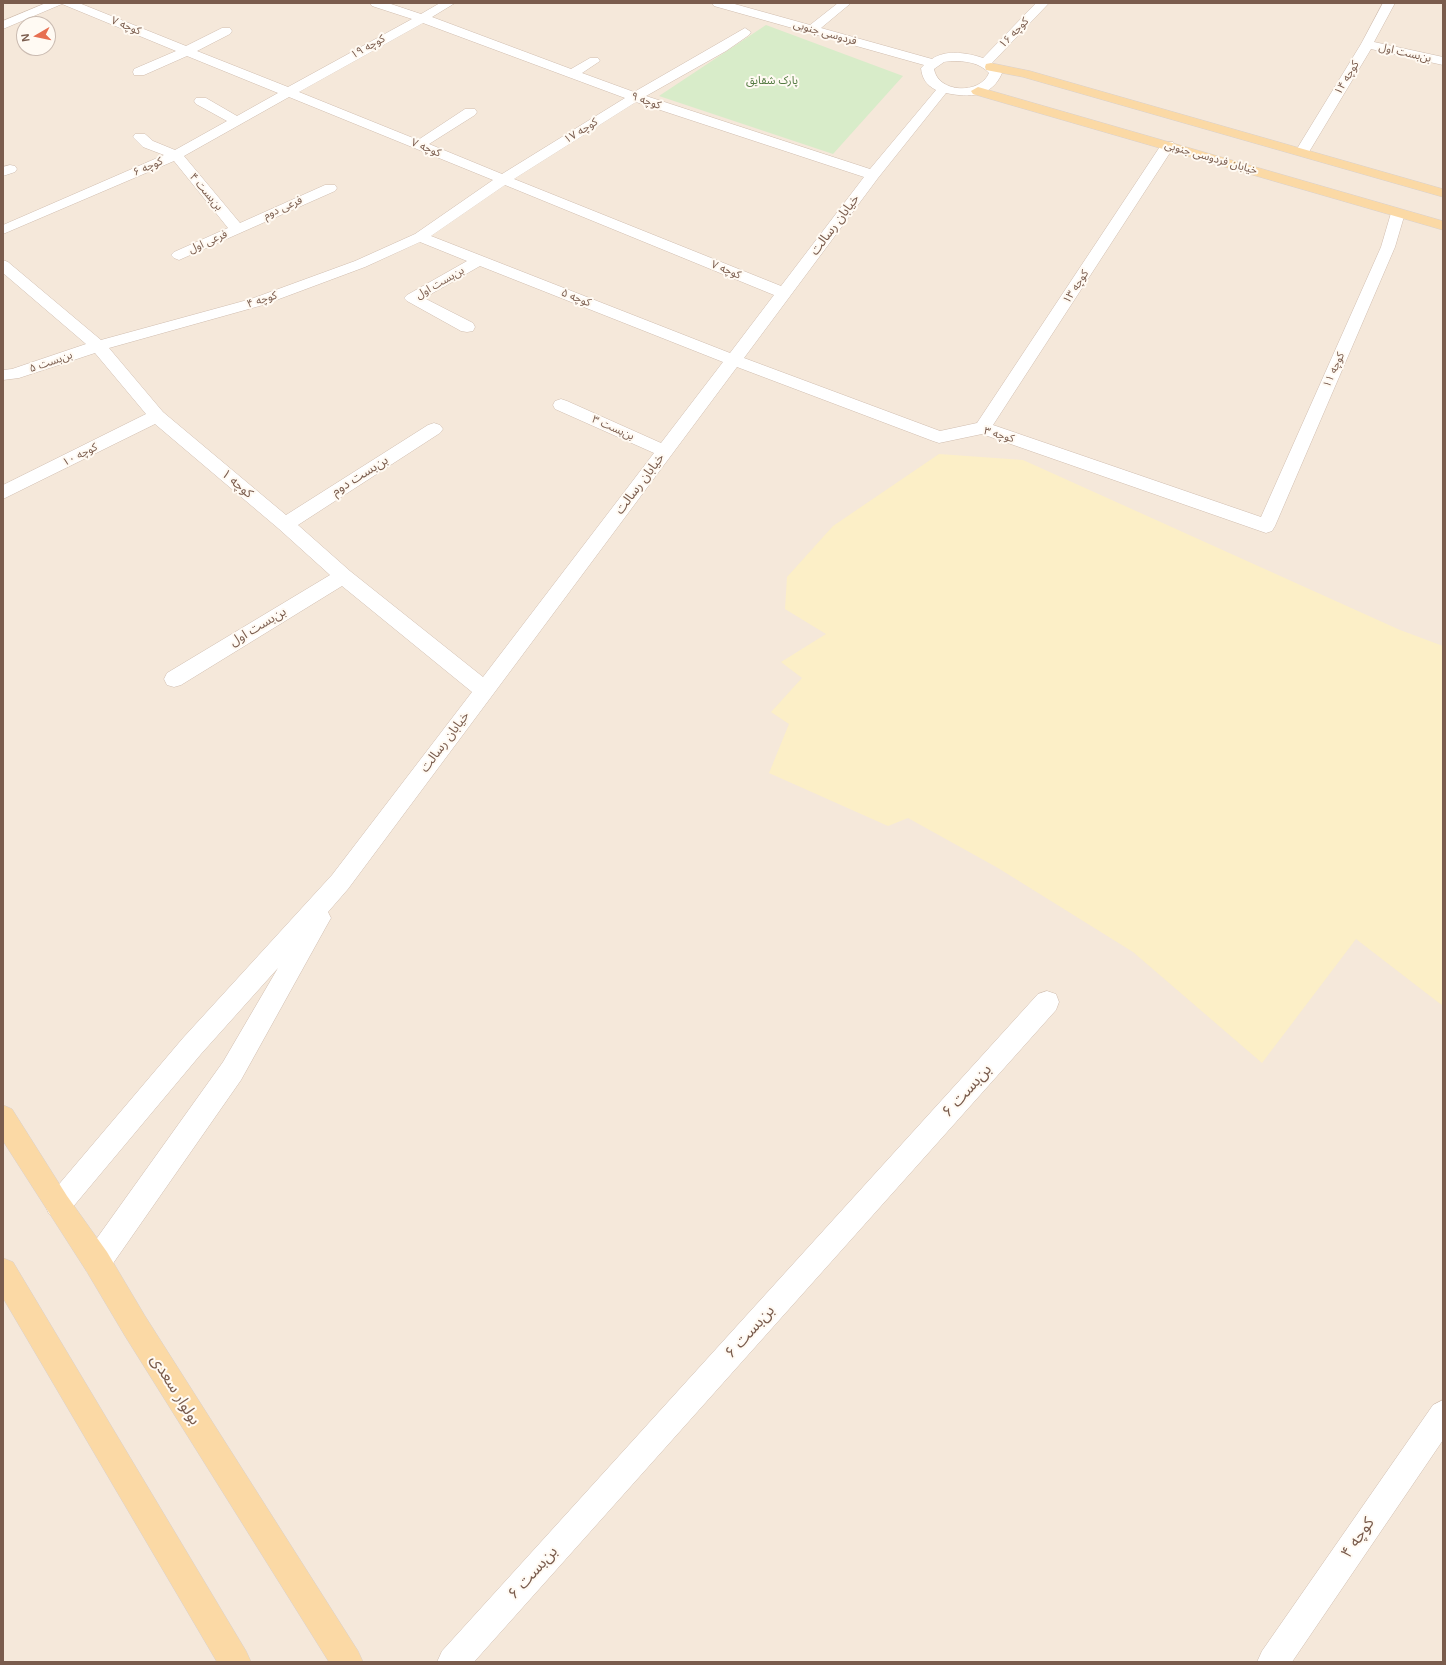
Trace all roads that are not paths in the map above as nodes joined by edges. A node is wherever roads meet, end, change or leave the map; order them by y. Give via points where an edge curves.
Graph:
1 (56, 3) edge
2 (68, 3) edge
3 (376, 3) edge
4 (449, 3) edge
5 (718, 3) edge
6 (845, 3) edge
7 (1043, 3) edge
8 (1389, 3) edge
9 (422, 18) junction
10 (3, 25) edge
11 (812, 29) junction
12 (226, 31) dead end
13 (745, 32) dead end
14 (1368, 44) junction
15 (187, 51) junction
16 (594, 61) dead end
17 (1443, 61) edge
18 (932, 63) junction
19 (988, 65) junction
20 (139, 72) dead end
21 (571, 74) junction
22 (944, 89) junction
23 (287, 91) junction
24 (978, 91) junction
25 (635, 97) junction
26 (202, 101) dead end
27 (470, 112) dead end
28 (236, 121) junction
29 (140, 137) dead end
30 (418, 145) junction
31 (1168, 145) junction
32 (1302, 152) junction
33 (176, 155) junction
34 (873, 175) junction
35 (504, 179) junction
36 (330, 188) dead end
37 (1443, 193) edge
38 (1398, 213) junction
39 (1443, 226) edge
40 (237, 229) junction
41 (3, 230) edge
42 (420, 237) junction
43 (179, 255) dead end
44 (479, 260) junction
45 (3, 265) edge
46 (784, 293) junction
47 (467, 327) dead end
48 (98, 346) junction
49 (733, 360) junction
50 (3, 376) edge
51 (561, 405) dead end
52 (157, 416) junction
53 (983, 428) junction
54 (434, 429) dead end
55 (664, 451) junction
56 (3, 493) edge
57 (285, 524) junction
58 (1266, 526) joint
59 (343, 576) junction
60 (174, 678) dead end
61 (484, 690) junction
62 (340, 882) junction
63 (1047, 1002) dead end
64 (3, 1118) edge
65 (58, 1205) junction
66 (97, 1262) junction
67 (3, 1272) edge
68 (1443, 1415) edge
69 (235, 1662) edge
70 (347, 1662) edge
71 (453, 1662) edge
72 (1273, 1662) edge

1 - 10 street
2 - 15 street, کوچه ۷
3 - 9 street
4 - 9 street, کوچه ۱۹
5 - 11 street, فردوسی جنوبی
6 - 11 street
7 - 19 street, کوچه ۱۶
8 - 14 street, کوچه ۱۴
9 - 21 street, کوچه ۹
9 - 23 street, کوچه ۱۹
11 - 18 street, فردوسی جنوبی
12 - 15 street
13 - 25 street, کوچه ۱۷ via 722,48
14 - 17 street, بن‌بست اول
14 - 32 street, کوچه ۱۴
15 - 20 street
15 - 23 street, کوچه ۷
16 - 21 street
18 - 19 street via 940,59 963,57
18 - 22 street via 926,73 929,79
19 - 24 street via 996,73 995,80 989,87
19 - 32 main road
21 - 25 street, کوچه ۹
22 - 24 street
22 - 34 street, خیابان رسالت
23 - 28 street, کوچه ۶
23 - 30 street, کوچه ۷
24 - 31 main road, خیابان فردوسی جنوبی
25 - 34 street, کوچه ۹
25 - 35 street, کوچه ۱۷
26 - 28 street
27 - 30 street
28 - 33 street, کوچه ۶
29 - 33 street via 148,144
30 - 35 street, کوچه ۷
31 - 38 main road, خیابان فردوسی جنوبی
31 - 53 street, کوچه ۱۳
32 - 37 main road
33 - 40 street, بن‌بست ۴
33 - 41 street, کوچه ۶
34 - 46 street, خیابان رسالت
35 - 42 street, کوچه ۱۷
35 - 46 street, کوچه ۷
36 - 40 street, فرعی دوم
38 - 39 main road, خیابان فردوسی جنوبی
38 - 58 street, کوچه ۱۱ via 1388,248
40 - 43 street, فرعی اول
42 - 44 street, کوچه ۵
42 - 48 street, کوچه ۴ via 360,264 257,302
44 - 47 street, بن‌بست اول via 412,298
44 - 49 street, کوچه ۵
45 - 48 street, کوچه ۱
46 - 49 street, خیابان رسالت
48 - 50 street, بن‌بست ۵
48 - 52 street, کوچه ۱
49 - 53 street, کوچه ۳ via 939,437
49 - 55 street, خیابان رسالت
51 - 55 street, بن‌بست ۳
52 - 56 street, کوچه ۱۰
52 - 57 street, کوچه ۱
53 - 58 street, کوچه ۳
54 - 57 street, بن‌بست دوم
55 - 61 street, خیابان رسالت
57 - 59 street, کوچه ۱
59 - 60 street, بن‌بست اول
59 - 61 street, کوچه ۱
61 - 62 street, خیابان رسالت
62 - 65 street via 192,1046
62 - 66 street via 232,1071
63 - 71 street, بن‌بست ۶
64 - 65 main road, بولوار سعدی
65 - 66 main road, بولوار سعدی
66 - 70 main road, بولوار سعدی
67 - 69 main road
68 - 72 street, کوچه ۴

